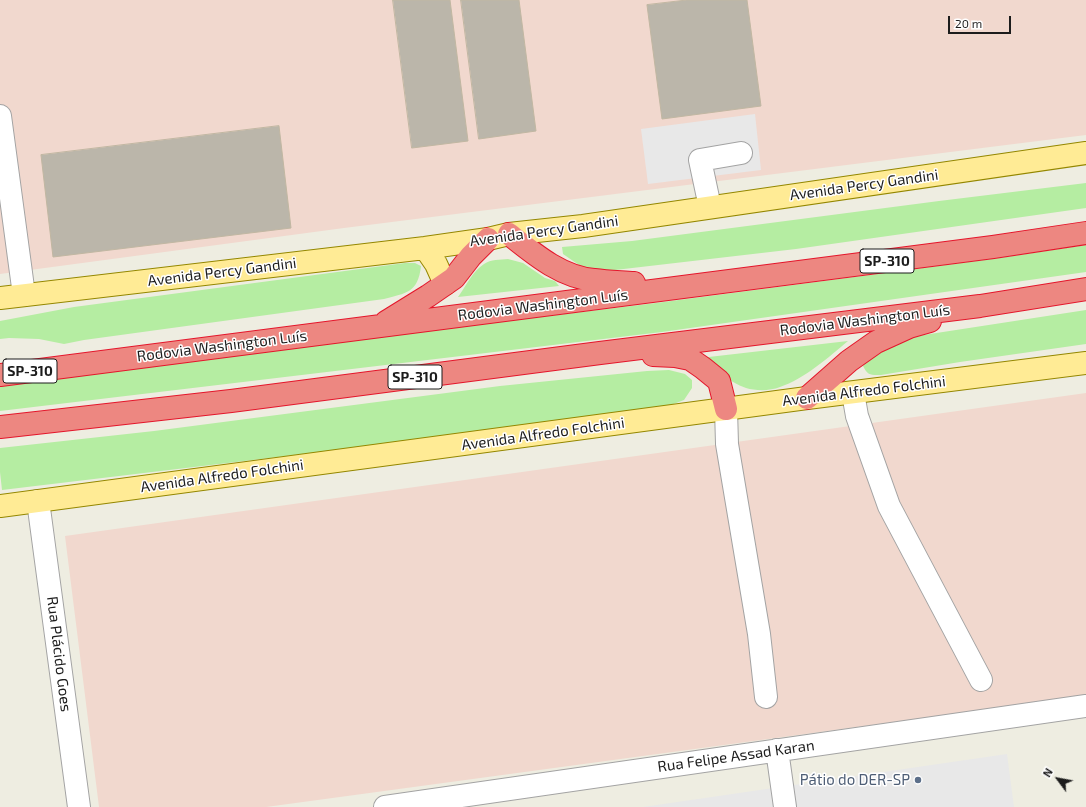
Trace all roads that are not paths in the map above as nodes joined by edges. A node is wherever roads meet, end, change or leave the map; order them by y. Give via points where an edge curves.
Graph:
1 (0, 116) edge
2 (741, 153) dead end
3 (1086, 154) edge
4 (710, 207) junction
5 (1086, 233) edge
6 (509, 234) junction
7 (488, 239) junction
8 (425, 248) junction
9 (445, 284) junction
10 (688, 286) junction
11 (1086, 289) edge
12 (24, 295) junction
13 (0, 298) edge
14 (980, 306) junction
15 (380, 326) junction
16 (600, 353) junction
17 (1086, 363) edge
18 (0, 375) edge
19 (853, 393) junction
20 (807, 398) junction
21 (726, 409) junction
22 (0, 427) edge
23 (38, 501) junction
24 (0, 506) edge
25 (981, 680) dead end
26 (766, 697) dead end
27 (1086, 706) edge
28 (777, 750) junction
29 (79, 807) edge
30 (385, 807) edge
31 (785, 807) edge

1 - 12 street
2 - 4 street via 700,160
3 - 4 main road, Avenida Percy Gandini
4 - 6 main road, Avenida Percy Gandini
5 - 10 highway, Rodovia Washington Luís / SP-310
6 - 7 main road, Avenida Percy Gandini
6 - 10 highway via 538,257 573,275 593,280
7 - 8 main road, Avenida Percy Gandini
7 - 9 highway via 454,278
8 - 9 main road
8 - 12 main road, Avenida Percy Gandini
9 - 15 highway
10 - 15 highway, Rodovia Washington Luís / SP-310
11 - 14 highway, Rodovia Washington Luís / SP-310
12 - 13 main road, Avenida Percy Gandini
14 - 16 highway, Rodovia Washington Luís / SP-310
14 - 20 highway via 909,327 876,342
15 - 18 highway, Rodovia Washington Luís / SP-310
16 - 21 highway via 690,359 719,381
16 - 22 highway, Rodovia Washington Luís / SP-310 via 231,401
17 - 19 main road, Avenida Alfredo Folchini
19 - 20 main road, Avenida Alfredo Folchini
19 - 25 street via 857,416 889,506
20 - 21 main road, Avenida Alfredo Folchini
21 - 23 main road, Avenida Alfredo Folchini
21 - 26 street via 727,444 759,634
23 - 24 main road, Avenida Alfredo Folchini
23 - 29 street, Rua Plácido Goes
27 - 28 street, Rua Felipe Assad Karan
28 - 30 street, Rua Felipe Assad Karan
28 - 31 street

